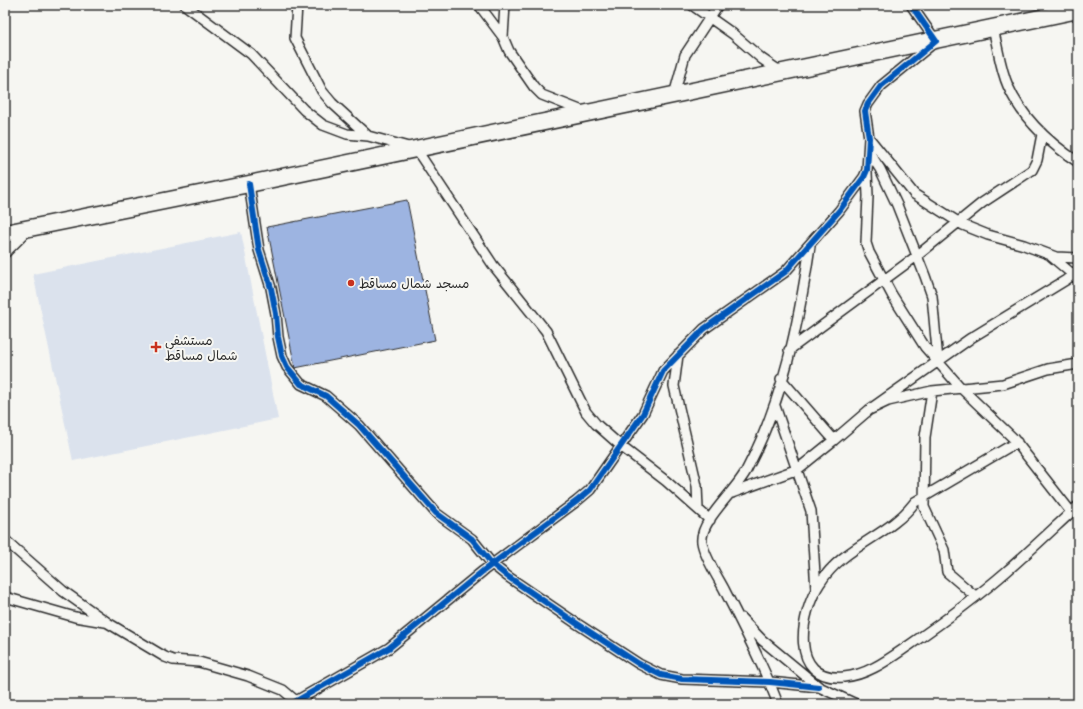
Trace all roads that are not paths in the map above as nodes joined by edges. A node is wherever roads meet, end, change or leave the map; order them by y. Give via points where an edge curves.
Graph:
1 (185, 5) edge
2 (297, 5) edge
3 (479, 5) edge
4 (505, 5) edge
5 (692, 5) edge
6 (718, 5) edge
7 (911, 5) edge
8 (1078, 10) edge
9 (710, 17) junction
10 (993, 29) junction
11 (503, 37) junction
12 (936, 41) junction
13 (782, 72) junction
14 (674, 94) junction
15 (586, 113) junction
16 (1042, 134) junction
17 (368, 136) junction
18 (869, 138) junction
19 (416, 148) junction
20 (869, 152) junction
21 (1078, 162) edge
22 (867, 170) junction
23 (249, 184) junction
24 (959, 223) junction
25 (30, 228) junction
26 (5, 233) edge
27 (810, 246) junction
28 (5, 253) edge
29 (1048, 254) junction
30 (918, 255) junction
31 (1078, 258) edge
32 (1076, 274) edge
33 (884, 280) junction
34 (789, 350) junction
35 (678, 355) junction
36 (938, 361) junction
37 (1078, 364) edge
38 (781, 378) junction
39 (961, 388) junction
40 (932, 391) junction
41 (774, 405) junction
42 (869, 410) junction
43 (834, 440) junction
44 (1016, 442) junction
45 (622, 447) junction
46 (796, 470) junction
47 (731, 493) junction
48 (923, 497) junction
49 (698, 509) junction
50 (1075, 509) edge
51 (710, 520) junction
52 (5, 540) edge
53 (492, 564) junction
54 (816, 590) junction
55 (975, 596) junction
56 (5, 597) edge
57 (735, 612) junction
58 (108, 622) junction
59 (802, 645) junction
60 (793, 662) junction
61 (813, 668) junction
62 (770, 682) junction
63 (819, 687) junction
64 (294, 702) edge
65 (778, 704) edge
66 (856, 704) edge

1 - 17 street via 252,54 304,110 323,125 347,134
2 - 17 street via 295,38 322,91
3 - 11 street
4 - 11 street
5 - 9 street
6 - 9 street
7 - 12 street
8 - 10 highway
9 - 13 street
9 - 14 street via 685,55
10 - 12 highway
10 - 16 street via 1007,85 1018,104
11 - 15 street via 509,51 542,95
12 - 13 highway
12 - 18 street via 873,94 865,111
13 - 14 highway
14 - 15 highway
15 - 19 highway
16 - 21 street via 1058,149
16 - 24 street via 1036,166 982,203
17 - 19 street
18 - 20 street
18 - 24 street via 914,194
19 - 23 highway
19 - 45 street via 493,265 546,331 586,412
20 - 22 street
20 - 30 street via 880,168
22 - 27 street via 840,212
22 - 33 street via 866,243
23 - 25 highway
23 - 53 street via 259,250 271,288 278,337 287,367 302,384 326,396 359,425 436,513 472,539
24 - 29 street via 988,236
24 - 30 street
25 - 26 highway
25 - 28 street
27 - 34 street via 803,295
27 - 35 street via 785,272 704,329
29 - 31 street
29 - 32 street
30 - 33 street
30 - 36 street via 932,296
32 - 36 street
33 - 34 street
33 - 36 street via 918,336
34 - 38 street
35 - 45 street via 658,378 643,414
35 - 49 street via 674,386 697,486
36 - 39 street
36 - 42 street
37 - 39 street via 1048,369 1004,384
38 - 41 street
38 - 43 street
39 - 40 street
39 - 44 street
40 - 42 street via 888,401
40 - 48 street via 925,437
41 - 46 street
41 - 47 street via 762,442 743,478
42 - 43 street
43 - 46 street
44 - 48 street
44 - 50 street
45 - 49 street
45 - 53 street via 582,498
46 - 47 street
46 - 54 street via 812,519
47 - 51 street
48 - 54 street via 897,521 838,561
48 - 55 street via 928,518 944,550 945,568
49 - 51 street
50 - 55 street via 1006,572
51 - 57 street via 703,531 702,543
52 - 58 street via 63,591
53 - 62 street via 576,623 639,664 661,675 682,679
53 - 64 street via 388,648
54 - 59 street via 805,624
55 - 61 street via 922,637 874,668 860,674 834,678
56 - 58 street via 74,617
57 - 60 street via 762,640
57 - 62 street
58 - 64 street via 173,660 199,662 248,676 283,690
59 - 60 street
59 - 61 street
60 - 61 street
60 - 63 street
62 - 63 street
62 - 65 street
63 - 66 street

